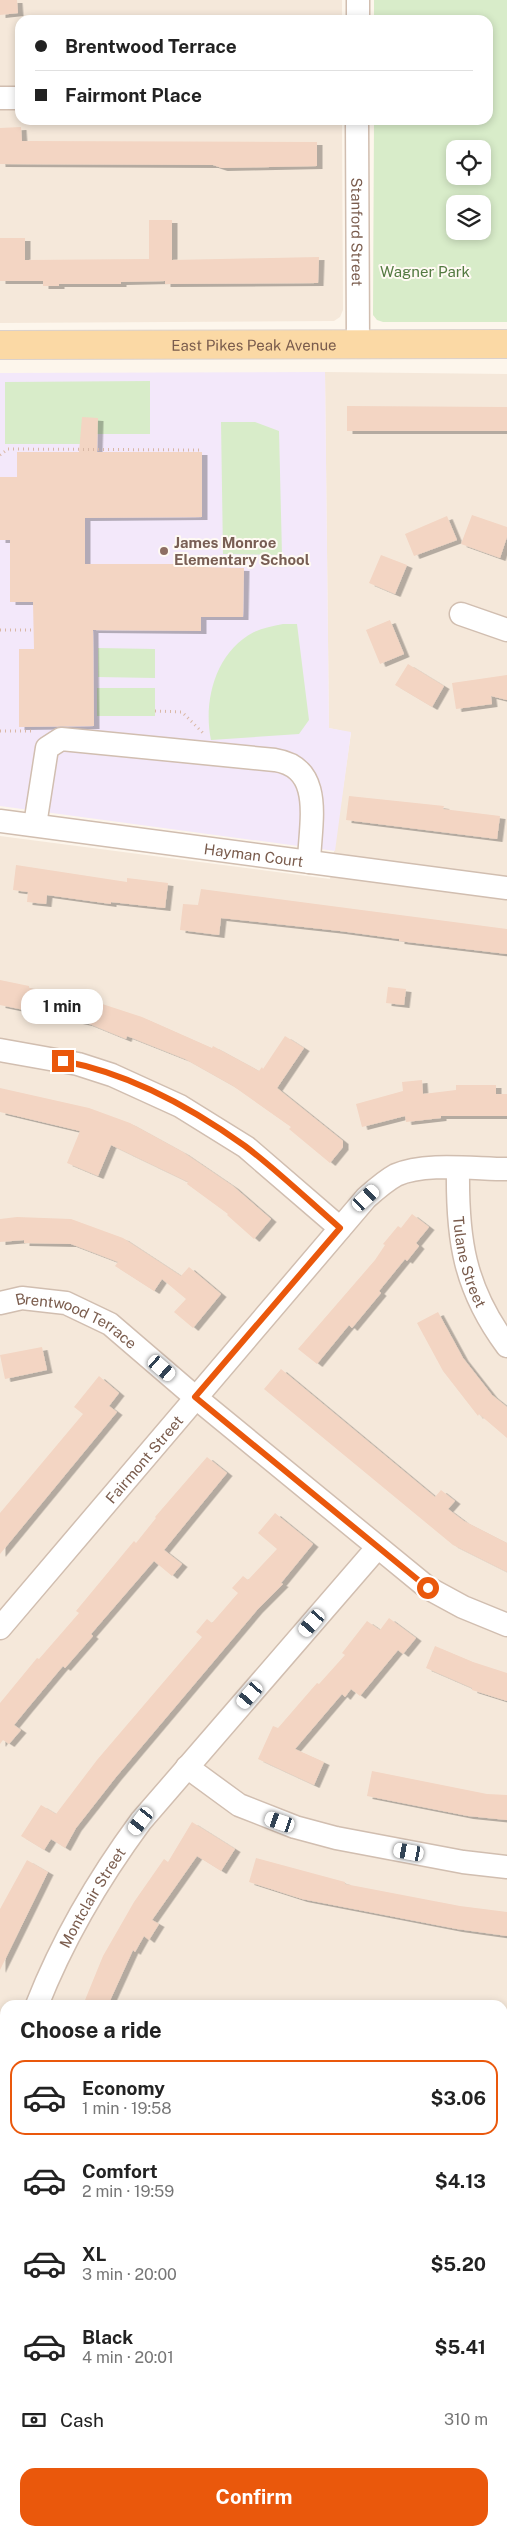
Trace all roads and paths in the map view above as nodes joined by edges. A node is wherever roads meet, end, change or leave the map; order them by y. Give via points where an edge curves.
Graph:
1 (358, 0) edge
2 (358, 15) edge
3 (0, 98) edge
4 (15, 98) edge
5 (357, 125) edge
6 (507, 344) edge
7 (0, 345) edge
8 (358, 345) junction
9 (202, 450) dead end
10 (0, 455) edge
11 (461, 614) dead end
12 (0, 630) edge
13 (34, 630) dead end
14 (507, 630) edge
15 (155, 711) dead end
16 (204, 741) dead end
17 (0, 821) edge
18 (35, 825) junction
19 (309, 862) junction
20 (507, 888) edge
21 (0, 1050) edge
22 (458, 1169) junction
23 (507, 1169) edge
24 (340, 1228) junction
25 (0, 1303) edge
26 (507, 1346) edge
27 (195, 1397) junction
28 (377, 1548) junction
29 (507, 1625) edge
30 (0, 1628) edge
31 (187, 1767) junction
32 (507, 1867) edge
33 (39, 2000) edge

1 - 2 street
3 - 4 street
5 - 8 street, Stanford Street
6 - 8 main road, East Pikes Peak Avenue
7 - 8 main road, East Pikes Peak Avenue
9 - 10 path via 8,449
11 - 14 street
12 - 13 path
15 - 16 path via 182,712 203,734
17 - 18 street, Hayman Court
18 - 19 street, Hayman Court
18 - 19 street via 47,748 61,739 275,760 289,762 300,770 311,792
19 - 20 street, Hayman Court
21 - 24 street via 78,1064 112,1075 180,1106 246,1147
22 - 23 street, Fairmont Street
22 - 24 street, Fairmont Street via 413,1170 396,1175 366,1198
22 - 26 street, Tulane Street via 457,1212 466,1268 476,1295
24 - 27 street, Fairmont Street
25 - 27 street, Brentwood Terrace via 22,1298 44,1299 88,1312 110,1324
27 - 28 street, Brentwood Terrace
27 - 30 street, Fairmont Street
28 - 29 street, Brentwood Terrace via 428,1588
28 - 31 street, Montclair Street
31 - 32 street via 239,1805 295,1827 346,1840
31 - 33 street, Montclair Street via 113,1858 63,1946

